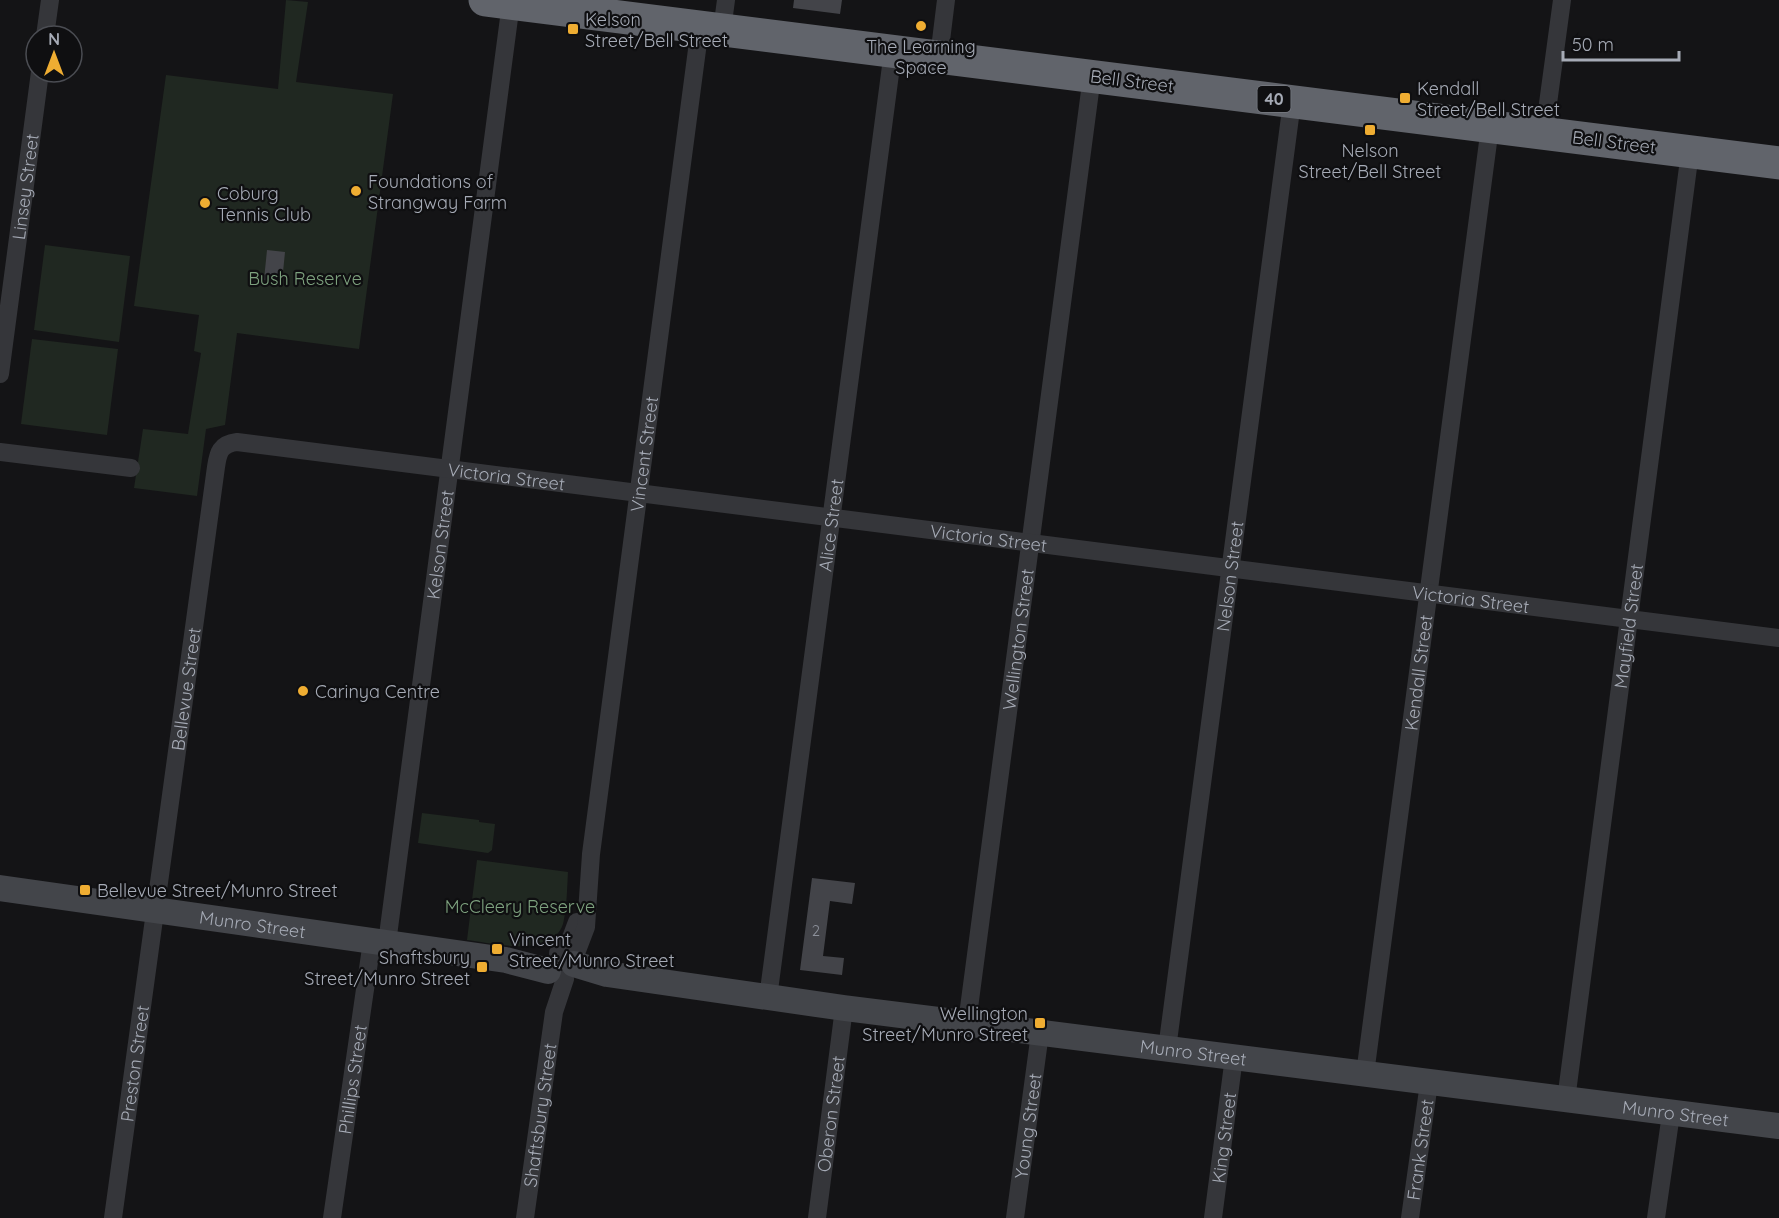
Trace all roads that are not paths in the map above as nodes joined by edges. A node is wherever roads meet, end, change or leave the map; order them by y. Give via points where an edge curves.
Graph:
1 (50, 0) edge
2 (946, 0) edge
3 (1562, 0) edge
4 (498, 2) edge
5 (551, 4) edge
6 (716, 19) edge
7 (47, 24) edge
8 (893, 51) junction
9 (939, 57) junction
10 (1092, 76) junction
11 (38, 84) edge
12 (1292, 102) junction
13 (1490, 127) junction
14 (1544, 133) junction
15 (1690, 152) junction
16 (1779, 163) edge
17 (0, 374) edge
18 (0, 452) edge
19 (216, 467) joint
20 (131, 468) dead end
21 (449, 469) junction
22 (639, 493) junction
23 (831, 517) junction
24 (1030, 543) junction
25 (1230, 568) junction
26 (1430, 594) junction
27 (1629, 619) junction
28 (1779, 638) edge
29 (0, 888) edge
30 (156, 910) junction
31 (380, 942) junction
32 (561, 967) junction
33 (768, 998) junction
34 (844, 1008) junction
35 (967, 1023) junction
36 (1040, 1033) junction
37 (1167, 1049) junction
38 (1233, 1057) junction
39 (1365, 1074) junction
40 (1430, 1083) junction
41 (1566, 1100) junction
42 (1671, 1114) junction
43 (1779, 1126) edge
44 (113, 1218) edge
45 (332, 1218) edge
46 (525, 1218) edge
47 (817, 1218) edge
48 (1015, 1218) edge
49 (1213, 1218) edge
50 (1410, 1218) edge
51 (1656, 1218) edge

1 - 7 street
2 - 9 street
3 - 14 street
4 - 5 highway, Bell Street / 40
4 - 21 street, Kelson Street
5 - 6 highway, Bell Street / 40
6 - 8 highway, Bell Street / 40
6 - 22 street, Vincent Street
8 - 9 highway, Bell Street / 40
8 - 23 street, Alice Street
9 - 10 highway, Bell Street / 40
10 - 12 highway, Bell Street / 40
10 - 24 street, Wellington Street
11 - 17 street, Linsey Street
12 - 13 highway, Bell Street / 40
12 - 25 street, Nelson Street
13 - 14 highway, Bell Street / 40
13 - 26 street, Kendall Street
14 - 15 highway, Bell Street / 40
15 - 16 highway, Bell Street / 40
15 - 27 street, Mayfield Street
18 - 20 street
19 - 21 street, Victoria Street via 222,447 237,442
19 - 30 street, Bellevue Street
21 - 22 street, Victoria Street
21 - 31 street, Kelson Street
22 - 23 street, Victoria Street
22 - 32 street, Vincent Street via 588,880 586,927
23 - 24 street, Victoria Street
23 - 33 street, Alice Street
24 - 25 street, Victoria Street
24 - 35 street, Wellington Street
25 - 26 street, Victoria Street
25 - 37 street, Nelson Street
26 - 27 street, Victoria Street
26 - 39 street, Kendall Street
27 - 28 street, Victoria Street
27 - 41 street, Mayfield Street
29 - 30 street, Munro Street
30 - 31 street, Munro Street
30 - 44 street, Preston Street
31 - 32 street, Munro Street
31 - 45 street, Phillips Street
32 - 33 street, Munro Street
32 - 46 street, Shaftsbury Street
33 - 34 street, Munro Street
34 - 35 street, Munro Street
34 - 47 street, Oberon Street
35 - 36 street, Munro Street
36 - 37 street, Munro Street
36 - 48 street, Young Street
37 - 38 street, Munro Street
38 - 39 street, Munro Street
38 - 49 street, King Street
39 - 40 street, Munro Street
40 - 41 street, Munro Street
40 - 50 street, Frank Street
41 - 42 street, Munro Street
42 - 43 street, Munro Street
42 - 51 street

